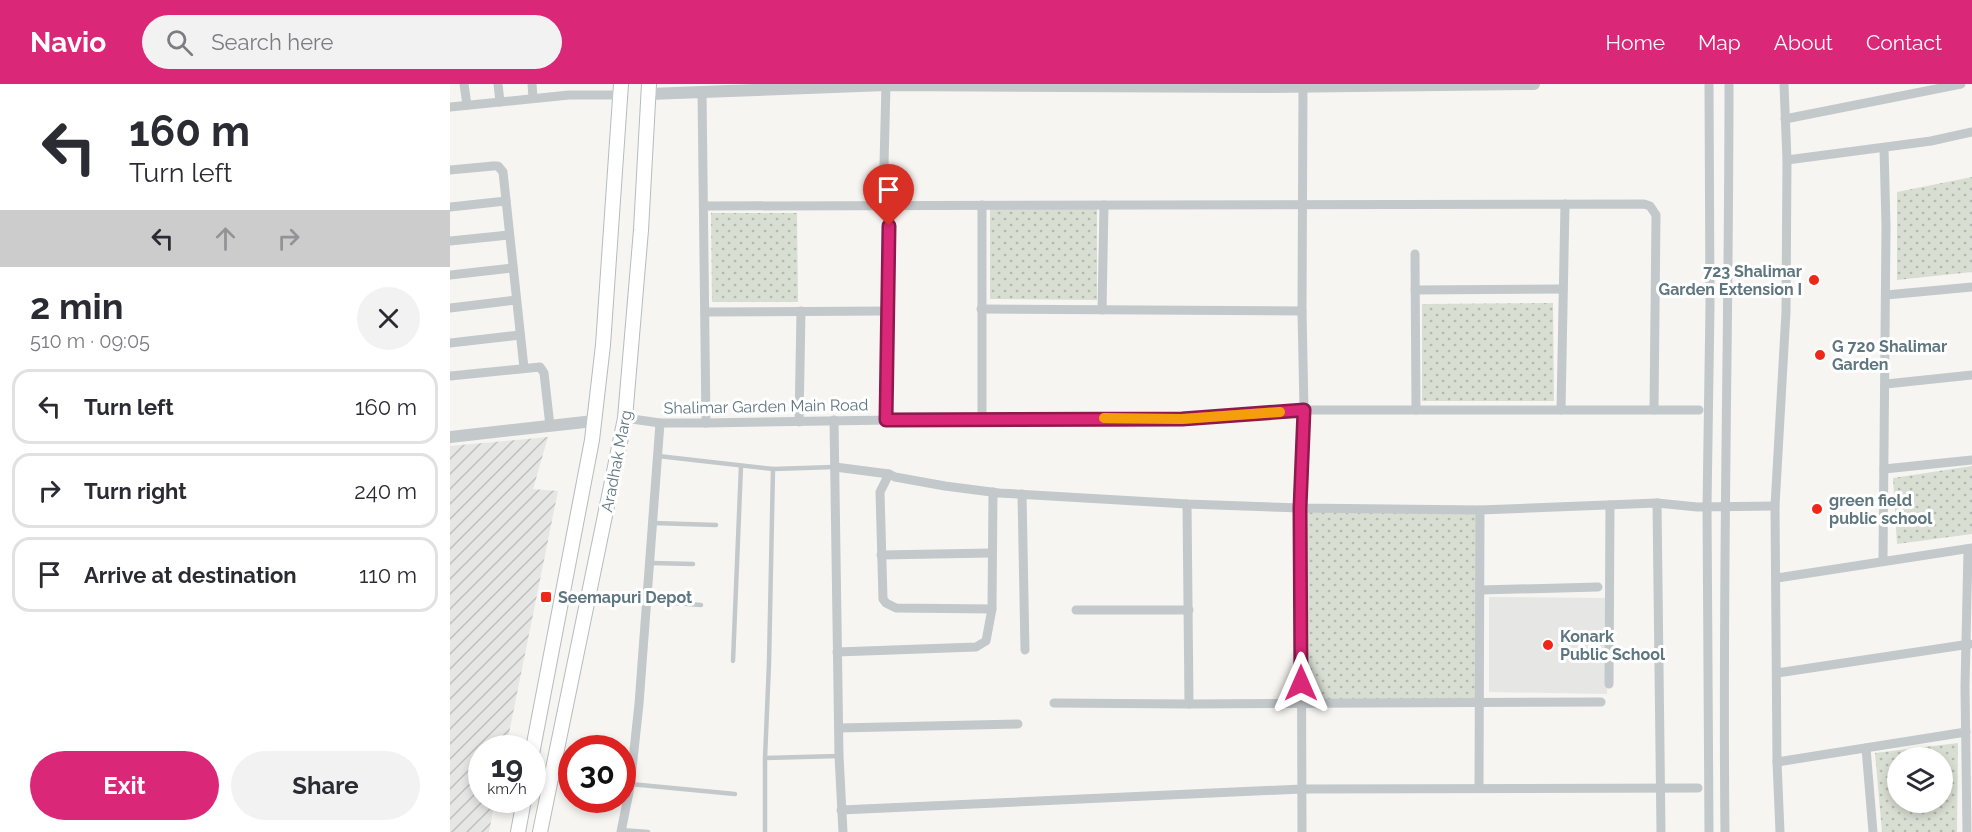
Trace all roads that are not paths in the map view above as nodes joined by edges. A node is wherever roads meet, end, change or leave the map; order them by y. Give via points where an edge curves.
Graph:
1 (464, 84) edge
2 (498, 84) edge
3 (532, 84) edge
4 (568, 84) edge
5 (886, 84) edge
6 (1534, 84) edge
7 (1709, 84) edge
8 (1729, 84) edge
9 (1784, 84) edge
10 (1961, 84) edge
11 (1137, 85) edge
12 (1303, 86) junction
13 (621, 89) edge
14 (649, 89) edge
15 (702, 92) junction
16 (569, 94) junction
17 (533, 98) junction
18 (500, 102) junction
19 (467, 105) junction
20 (450, 107) edge
21 (1785, 119) junction
22 (1972, 132) edge
23 (1884, 148) junction
24 (1787, 160) junction
25 (450, 170) edge
26 (506, 201) junction
27 (1565, 204) junction
28 (886, 205) junction
29 (982, 205) junction
30 (1104, 205) junction
31 (1302, 205) junction
32 (704, 206) junction
33 (450, 207) edge
34 (509, 235) junction
35 (450, 241) edge
36 (1415, 254) dead end
37 (513, 268) junction
38 (450, 275) edge
39 (1972, 287) edge
40 (1563, 289) junction
41 (1415, 291) junction
42 (1886, 295) junction
43 (516, 300) junction
44 (450, 308) edge
45 (981, 309) junction
46 (1102, 310) junction
47 (801, 311) junction
48 (888, 311) junction
49 (1302, 311) junction
50 (705, 312) junction
51 (520, 335) junction
52 (450, 343) edge
53 (524, 368) junction
54 (1972, 375) edge
55 (450, 376) edge
56 (1886, 384) junction
57 (1304, 410) junction
58 (1416, 410) junction
59 (1561, 410) junction
60 (1654, 410) junction
61 (1699, 410) dead end
62 (625, 418) junction
63 (982, 419) junction
64 (834, 420) junction
65 (886, 420) junction
66 (594, 421) junction
67 (799, 422) junction
68 (660, 423) junction
69 (706, 423) junction
70 (550, 426) junction
71 (450, 437) edge
72 (658, 456) junction
73 (1972, 460) edge
74 (741, 466) junction
75 (835, 467) junction
76 (773, 468) junction
77 (1884, 469) junction
78 (889, 474) junction
79 (993, 492) junction
80 (1022, 494) junction
81 (1657, 503) junction
82 (1187, 504) junction
83 (1610, 505) junction
84 (1775, 506) junction
85 (1708, 507) junction
86 (1725, 507) junction
87 (1300, 508) junction
88 (1480, 510) junction
89 (654, 523) junction
90 (716, 525) dead end
91 (1970, 548) edge
92 (991, 553) junction
93 (881, 555) junction
94 (1883, 561) junction
95 (651, 563) junction
96 (693, 564) dead end
97 (1777, 578) junction
98 (1598, 587) dead end
99 (1480, 590) junction
100 (648, 601) junction
101 (701, 605) dead end
102 (992, 609) junction
103 (1076, 610) dead end
104 (1189, 610) junction
105 (1969, 644) edge
106 (1025, 650) dead end
107 (837, 652) junction
108 (733, 661) dead end
109 (1777, 673) junction
110 (1609, 684) dead end
111 (1601, 702) dead end
112 (1054, 703) dead end
113 (1479, 703) junction
114 (1189, 704) junction
115 (1301, 704) junction
116 (1018, 724) dead end
117 (839, 728) junction
118 (1966, 732) junction
119 (536, 735) edge
120 (636, 735) edge
121 (1866, 748) junction
122 (839, 756) junction
123 (765, 758) junction
124 (1776, 762) junction
125 (636, 785) edge
126 (1661, 788) junction
127 (1698, 788) dead end
128 (1302, 789) junction
129 (1479, 789) junction
130 (735, 794) dead end
131 (841, 810) junction
132 (522, 813) edge
133 (624, 813) edge
134 (621, 831) edge
135 (518, 832) edge
136 (540, 832) edge
137 (648, 832) edge
138 (765, 832) edge
139 (843, 832) edge
140 (1302, 832) edge
141 (1661, 832) edge
142 (1709, 832) edge
143 (1725, 832) edge
144 (1780, 832) edge
145 (1873, 832) edge
146 (1967, 832) edge

1 - 19 street
2 - 18 street
3 - 17 street
4 - 16 street
5 - 11 street
5 - 15 street
5 - 28 street
6 - 12 street
7 - 85 street
8 - 86 street
9 - 21 street
10 - 21 street
11 - 12 street
12 - 31 street
13 - 16 street
13 - 66 main road, Aradhak Marg
14 - 15 street
14 - 62 main road, Aradhak Marg
15 - 32 street
16 - 17 street
17 - 18 street
18 - 19 street
19 - 20 street
21 - 24 street
22 - 23 street
23 - 24 street
23 - 42 street
24 - 84 street via 1786,312
25 - 26 street via 498,166 503,172
26 - 33 street
26 - 34 street
27 - 31 street
27 - 40 street
27 - 60 street via 1644,204 1654,211
28 - 29 street
28 - 32 street
28 - 48 street
29 - 30 street
29 - 45 street
30 - 31 street
30 - 46 street
31 - 49 street
32 - 50 street
34 - 35 street
34 - 37 street
36 - 41 street
37 - 38 street
37 - 43 street
39 - 42 street
40 - 41 street
40 - 59 street
41 - 58 street
42 - 56 street
43 - 44 street
43 - 51 street
45 - 46 street
45 - 63 street
46 - 49 street
47 - 48 street
47 - 50 street
47 - 67 street
48 - 65 street
49 - 57 street
50 - 69 street
51 - 52 street
51 - 53 street
53 - 55 street
53 - 70 street via 543,370
54 - 56 street
56 - 77 street
57 - 58 street, Shalimar Garden Main Road
57 - 63 street, Shalimar Garden Main Road via 1182,419
57 - 87 street
58 - 59 street, Shalimar Garden Main Road
59 - 60 street, Shalimar Garden Main Road
60 - 61 street, Shalimar Garden Main Road
62 - 68 street, Shalimar Garden Main Road
62 - 136 main road, Aradhak Marg
63 - 65 street, Shalimar Garden Main Road
64 - 65 street, Shalimar Garden Main Road
64 - 67 street, Shalimar Garden Main Road
64 - 75 street
66 - 70 street
66 - 119 main road, Aradhak Marg
67 - 69 street, Shalimar Garden Main Road
68 - 69 street, Shalimar Garden Main Road
68 - 72 street
70 - 71 street
72 - 74 lane
72 - 89 street
73 - 77 street
74 - 76 lane
74 - 108 lane
75 - 76 lane
75 - 78 street
75 - 107 street
76 - 123 lane
77 - 94 street
78 - 79 street
78 - 93 street via 880,492
79 - 80 street
79 - 92 street
80 - 82 street
80 - 106 street
81 - 83 street
81 - 85 street
81 - 126 street
82 - 87 street
82 - 104 street
83 - 88 street
83 - 110 street
84 - 86 street
84 - 97 street
85 - 86 street
85 - 142 street
86 - 143 street
87 - 88 street
87 - 115 street
88 - 99 street
89 - 90 lane
89 - 95 street
91 - 94 street
91 - 105 street
92 - 93 street
92 - 102 street
93 - 102 street via 883,599 896,608
94 - 97 street
95 - 96 lane
95 - 100 street
97 - 109 street
98 - 99 street
99 - 113 street
100 - 101 lane
100 - 120 street
102 - 107 street via 986,641 976,646
103 - 104 street
104 - 114 street
105 - 109 street
105 - 118 street
107 - 117 street
109 - 124 street
111 - 113 street
112 - 114 street
113 - 115 street
113 - 129 street
114 - 115 street
115 - 128 street
116 - 117 street
117 - 122 street
118 - 121 street
118 - 146 street
121 - 124 street
121 - 145 street
122 - 123 lane
122 - 131 street
123 - 138 lane
124 - 144 street
125 - 130 lane
126 - 127 street
126 - 129 street
126 - 141 street
128 - 129 street
128 - 131 street
128 - 140 street
131 - 139 street
132 - 135 main road
133 - 134 street
134 - 137 lane

